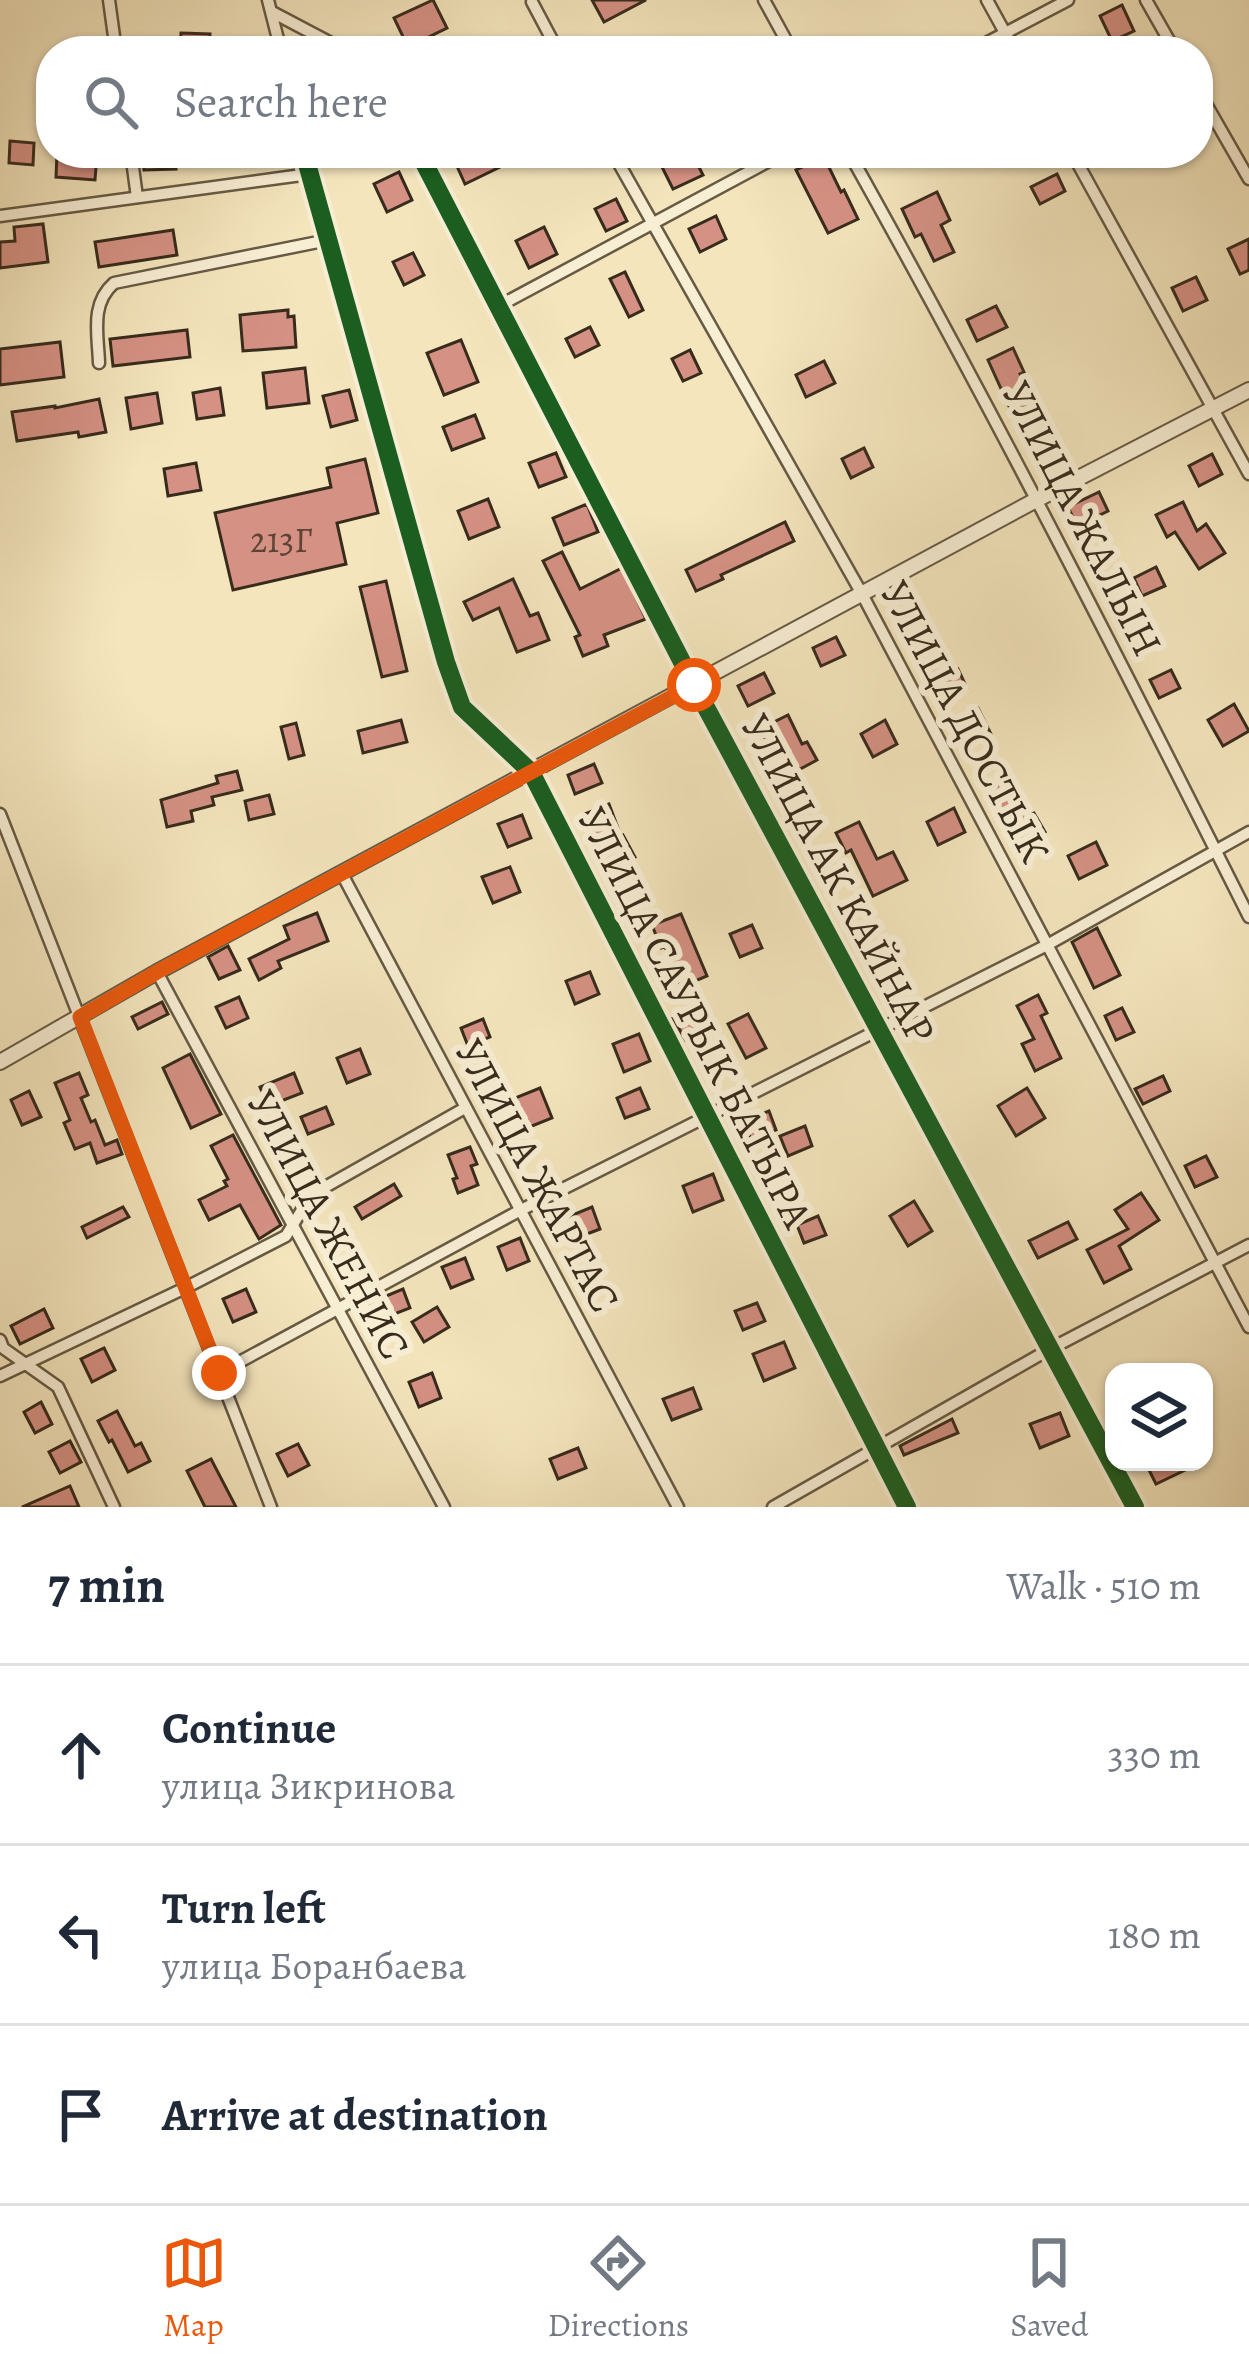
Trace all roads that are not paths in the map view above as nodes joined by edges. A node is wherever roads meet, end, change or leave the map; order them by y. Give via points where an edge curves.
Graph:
1 (109, 0) edge
2 (764, 0) edge
3 (987, 0) edge
4 (1068, 0) edge
5 (1146, 0) edge
6 (532, 2) edge
7 (270, 4) edge
8 (1005, 33) junction
9 (114, 36) edge
10 (277, 36) edge
11 (322, 36) edge
12 (550, 36) edge
13 (784, 36) edge
14 (999, 36) edge
15 (1007, 36) edge
16 (1166, 36) edge
17 (1213, 116) edge
18 (133, 168) edge
19 (308, 168) edge
20 (426, 168) edge
21 (621, 168) edge
22 (756, 168) edge
23 (858, 168) edge
24 (1080, 168) edge
25 (309, 174) junction
26 (1249, 179) edge
27 (137, 197) junction
28 (0, 216) edge
29 (651, 225) junction
30 (328, 240) junction
31 (497, 307) junction
32 (99, 363) dead end
33 (1249, 390) edge
34 (1213, 408) junction
35 (1249, 474) edge
36 (1038, 500) junction
37 (862, 594) junction
38 (694, 685) junction
39 (530, 772) junction
40 (0, 814) edge
41 (1249, 832) edge
42 (1215, 850) junction
43 (342, 874) junction
44 (1249, 917) edge
45 (1047, 945) junction
46 (157, 972) junction
47 (80, 1017) junction
48 (878, 1028) junction
49 (0, 1062) edge
50 (465, 1108) junction
51 (707, 1116) junction
52 (519, 1211) junction
53 (293, 1226) junction
54 (1249, 1245) edge
55 (1214, 1262) junction
56 (185, 1288) junction
57 (337, 1309) junction
58 (1249, 1327) edge
59 (0, 1340) edge
60 (1050, 1349) junction
61 (26, 1364) junction
62 (219, 1373) junction
63 (0, 1376) edge
64 (876, 1446) junction
65 (114, 1507) edge
66 (272, 1507) edge
67 (443, 1507) edge
68 (678, 1507) edge
69 (773, 1507) edge
70 (907, 1507) edge
71 (1135, 1507) edge

1 - 9 street
2 - 13 street
3 - 8 street
4 - 8 street
5 - 16 street
6 - 12 street
7 - 10 street
7 - 11 street
8 - 14 street
8 - 15 street
17 - 26 street
18 - 27 street
19 - 25 street, УЛИЦА САУРЫК БАТЫРА
20 - 31 street, УЛИЦА АК КАЙНАР
21 - 29 street, УЛИЦА ДОСТЫК
22 - 29 street
23 - 36 street, УЛИЦА ЖАЛЫН
24 - 34 street
25 - 27 street
25 - 30 street, УЛИЦА САУРЫК БАТЫРА
27 - 28 street
29 - 31 street
29 - 37 street, УЛИЦА ДОСТЫК
30 - 32 street via 114,284 97,311
30 - 39 street, УЛИЦА САУРЫК БАТЫРА via 462,707
31 - 38 street, УЛИЦА АК КАЙНАР
33 - 34 street
34 - 35 street
34 - 36 street
36 - 37 street
36 - 42 street, УЛИЦА ЖАЛЫН
37 - 38 street
37 - 45 street, УЛИЦА ДОСТЫК
38 - 39 street
38 - 48 street, УЛИЦА АК КАЙНАР
39 - 43 street
39 - 51 street, УЛИЦА САУРЫК БАТЫРА
40 - 47 street
41 - 42 street
42 - 44 street, УЛИЦА ЖАЛЫН
42 - 45 street
43 - 46 street
43 - 50 street, УЛИЦА ЖАРТАС
45 - 48 street
45 - 55 street, УЛИЦА ДОСТЫК
46 - 47 street
46 - 53 street, УЛИЦА ЖЕНИС
47 - 49 street
47 - 56 street
48 - 51 street
48 - 60 street, УЛИЦА АК КАЙНАР
50 - 52 street, УЛИЦА ЖАРТАС
50 - 53 street via 310,1195
51 - 52 street
51 - 64 street, УЛИЦА САУРЫК БАТЫРА
52 - 57 street
52 - 68 street, УЛИЦА ЖАРТАС
53 - 56 street
53 - 57 street, УЛИЦА ЖЕНИС
54 - 55 street
55 - 58 street, УЛИЦА ДОСТЫК
55 - 60 street
56 - 61 street
56 - 62 street
57 - 62 street
57 - 67 street, УЛИЦА ЖЕНИС
59 - 61 street
60 - 64 street
60 - 71 street, УЛИЦА АК КАЙНАР
61 - 63 street
61 - 65 street via 58,1387
62 - 66 street
64 - 69 street
64 - 70 street, УЛИЦА САУРЫК БАТЫРА

